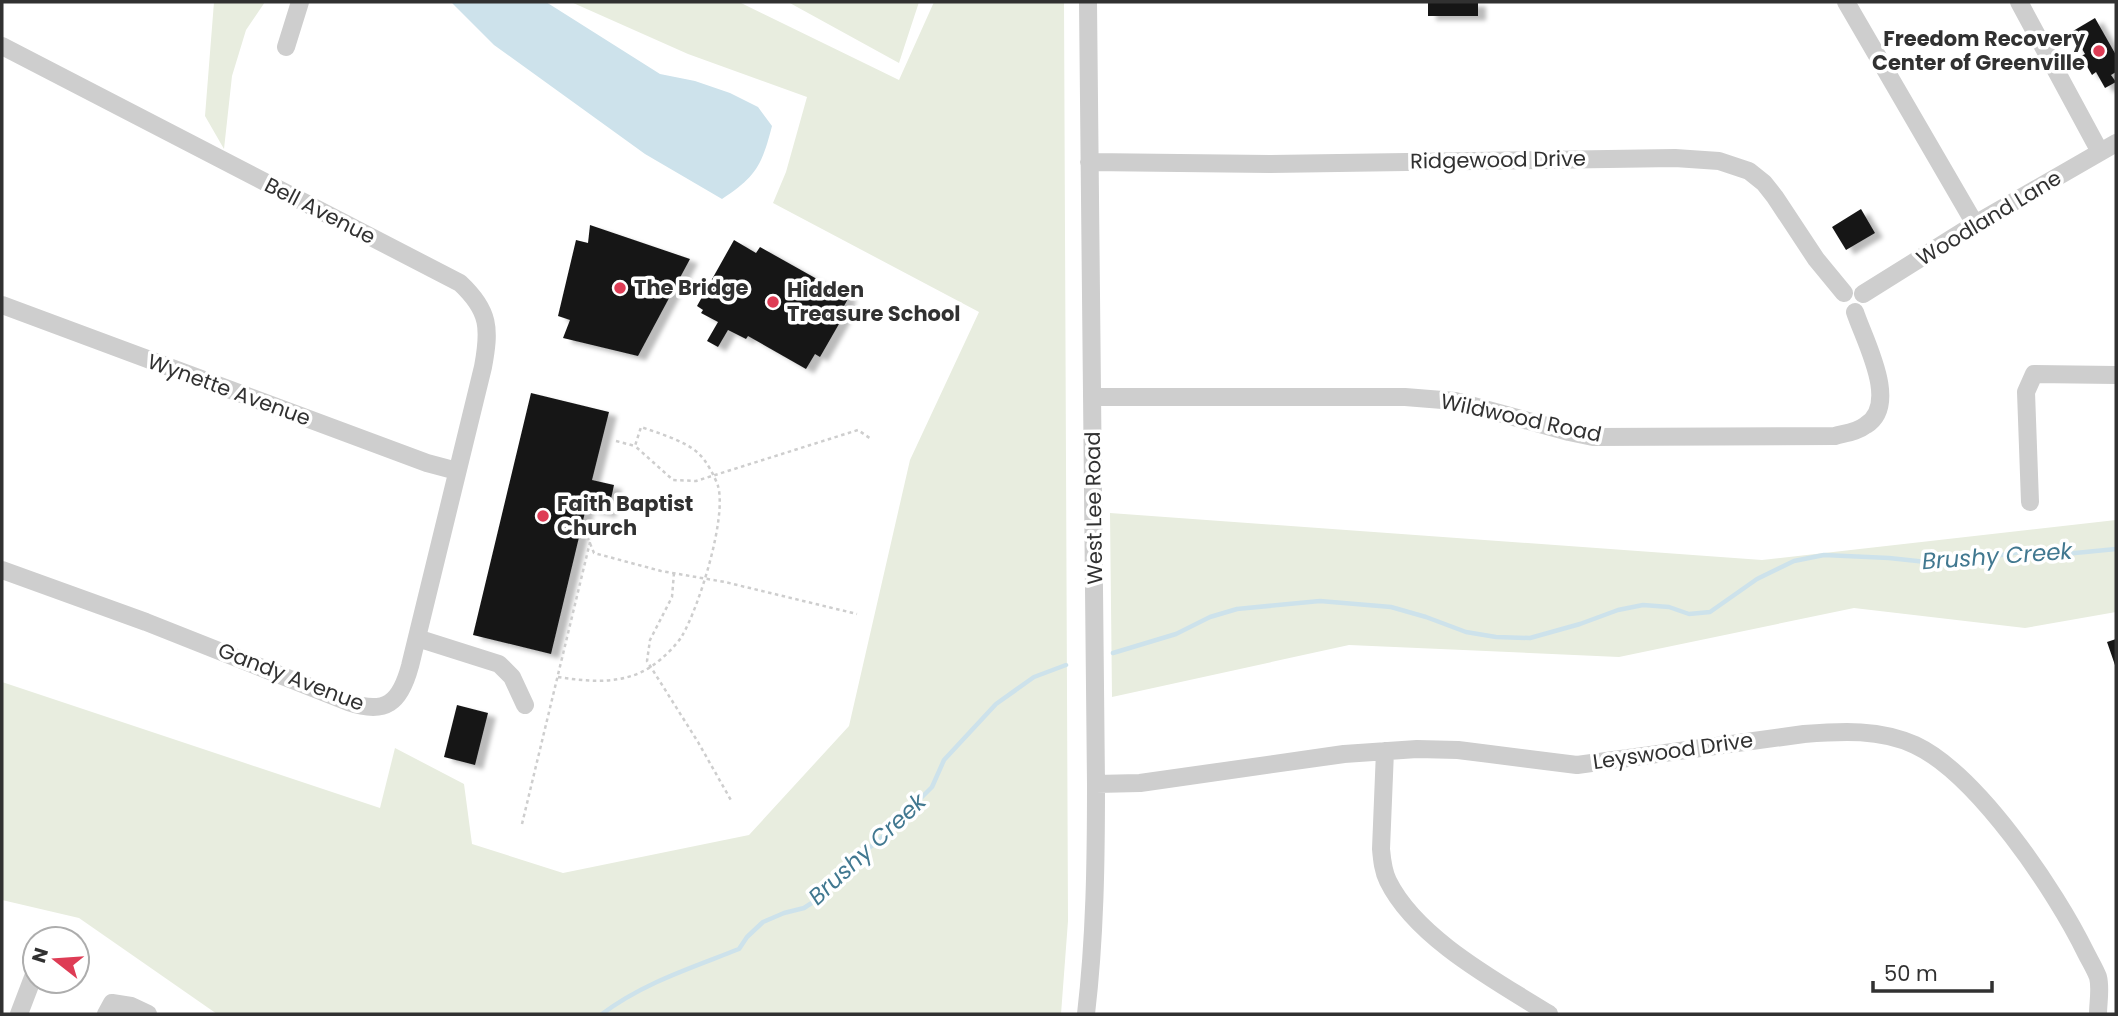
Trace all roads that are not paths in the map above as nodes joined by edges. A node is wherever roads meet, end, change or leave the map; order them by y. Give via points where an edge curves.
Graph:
1 (300, 2) edge
2 (1088, 2) edge
3 (1846, 2) edge
4 (2019, 2) edge
5 (2, 46) edge
6 (286, 47) dead end
7 (2116, 143) edge
8 (2100, 152) junction
9 (1089, 162) junction
10 (1975, 224) junction
11 (1844, 293) junction
12 (1863, 294) junction
13 (2, 306) edge
14 (1855, 312) junction
15 (2116, 376) edge
16 (1093, 397) junction
17 (457, 471) junction
18 (2030, 502) dead end
19 (2, 570) edge
20 (417, 638) junction
21 (526, 705) dead end
22 (1385, 751) junction
23 (1096, 785) junction
24 (2107, 977) edge
25 (26, 995) edge
26 (19, 1014) edge
27 (106, 1014) edge
28 (148, 1014) edge
29 (1086, 1014) edge
30 (1549, 1014) edge
31 (2098, 1014) edge

1 - 6 street
2 - 9 street, West Lee Road
3 - 10 street
4 - 8 street
5 - 17 street, Bell Avenue via 448,277 473,296 485,316 487,347
7 - 8 street, Woodland Lane
8 - 10 street, Woodland Lane
9 - 11 street, Ridgewood Drive via 1720,161 1749,171 1764,183
9 - 16 street, West Lee Road
10 - 12 street, Woodland Lane
11 - 12 street via 1854,288
11 - 14 street via 1844,308
12 - 14 street via 1864,305
13 - 17 street, Wynette Avenue
14 - 16 street, Wildwood Road via 1879,379 1880,405 1868,425 1835,436 1593,437 1455,401 1405,397
15 - 18 street via 2034,374 2026,392
16 - 23 street, West Lee Road
17 - 20 street, Gandy Avenue
19 - 20 street, Gandy Avenue via 370,709 390,704 402,689
20 - 21 street via 499,664 512,677
22 - 23 street, Leyswood Drive
22 - 24 street, Leyswood Drive via 1458,750 1577,765 1804,734 1859,732 1901,740 1948,766 1970,788 2060,905
22 - 30 street via 1381,849 1388,881 1410,913 1450,948
23 - 29 street, West Lee Road via 1094,927
24 - 31 street, Leyswood Drive
25 - 26 street
27 - 28 street via 112,1003

